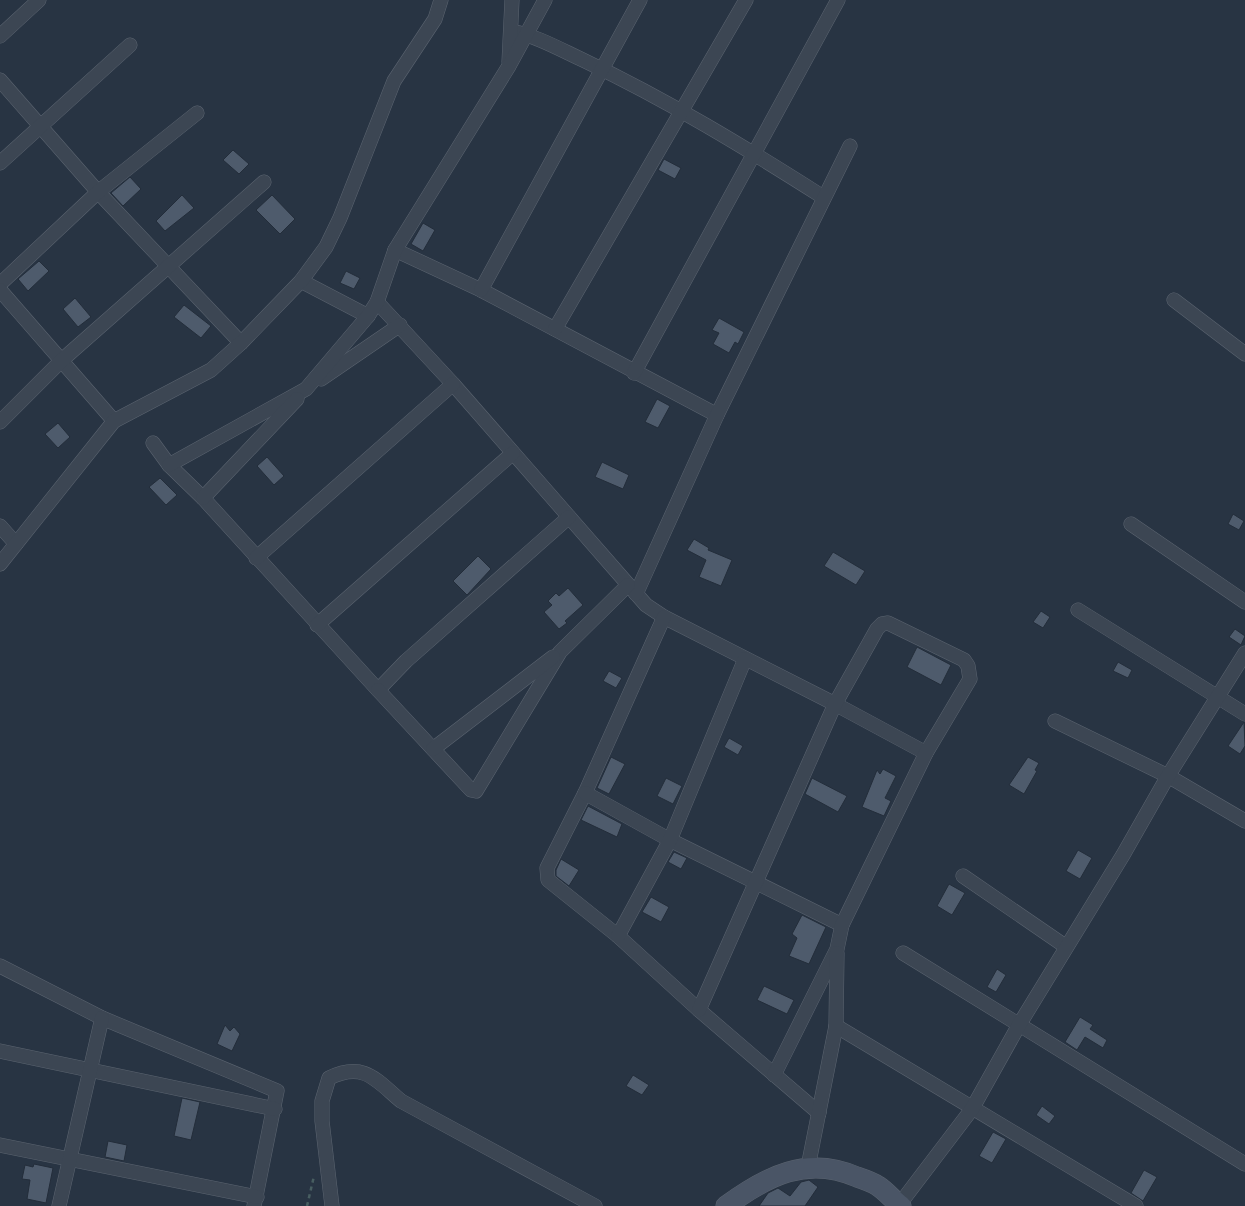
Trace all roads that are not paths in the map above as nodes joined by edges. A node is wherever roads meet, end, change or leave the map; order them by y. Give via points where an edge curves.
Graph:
1 (39, 0) edge
2 (440, 0) edge
3 (512, 0) edge
4 (545, 0) edge
5 (640, 0) edge
6 (746, 0) edge
7 (838, 0) edge
8 (511, 31) junction
9 (527, 34) junction
10 (0, 36) edge
11 (130, 45) dead end
12 (508, 66) junction
13 (601, 69) junction
14 (0, 80) edge
15 (681, 111) junction
16 (197, 113) dead end
17 (42, 126) junction
18 (850, 146) dead end
19 (754, 153) junction
20 (0, 163) edge
21 (264, 182) dead end
22 (98, 192) junction
23 (823, 197) junction
24 (395, 250) junction
25 (170, 267) junction
26 (301, 281) junction
27 (0, 284) edge
28 (0, 290) edge
29 (481, 290) junction
30 (1174, 300) dead end
31 (377, 302) junction
32 (368, 316) junction
33 (400, 326) junction
34 (555, 330) junction
35 (241, 343) junction
36 (1245, 354) edge
37 (62, 360) junction
38 (634, 373) junction
39 (453, 384) junction
40 (306, 389) junction
41 (717, 416) junction
42 (114, 421) junction
43 (0, 422) edge
44 (153, 443) dead end
45 (514, 453) junction
46 (169, 465) junction
47 (204, 498) junction
48 (569, 517) junction
49 (1131, 524) dead end
50 (0, 526) edge
51 (16, 544) junction
52 (256, 558) junction
53 (0, 564) edge
54 (632, 589) junction
55 (1245, 602) edge
56 (1078, 610) dead end
57 (664, 617) junction
58 (317, 625) junction
59 (560, 652) junction
60 (1245, 653) edge
61 (745, 659) junction
62 (378, 690) junction
63 (1218, 698) junction
64 (835, 704) junction
65 (1245, 714) edge
66 (1055, 720) dead end
67 (433, 749) junction
68 (926, 753) junction
69 (1168, 776) junction
70 (585, 793) junction
71 (1245, 821) edge
72 (670, 840) junction
73 (963, 876) dead end
74 (755, 882) junction
75 (842, 925) junction
76 (618, 936) junction
77 (1065, 946) junction
78 (837, 949) junction
79 (902, 953) dead end
80 (0, 966) edge
81 (699, 1010) junction
82 (102, 1018) junction
83 (1019, 1025) junction
84 (836, 1026) junction
85 (0, 1051) edge
86 (90, 1070) junction
87 (774, 1075) junction
88 (275, 1109) junction
89 (972, 1109) junction
90 (819, 1113) junction
91 (0, 1145) edge
92 (68, 1160) junction
93 (1245, 1164) edge
94 (808, 1167) junction
95 (255, 1201) edge
96 (59, 1206) edge
97 (332, 1206) edge
98 (595, 1206) edge
99 (726, 1206) edge
100 (900, 1206) edge
101 (1136, 1206) edge

1 - 10 street
2 - 26 street via 435,19 394,82 330,240
3 - 8 street
4 - 9 street
5 - 13 street
6 - 15 street
7 - 19 street
8 - 9 street
8 - 12 street
9 - 12 street
9 - 13 street
11 - 17 street
12 - 24 street
13 - 15 street
13 - 29 street
14 - 17 street
15 - 19 street
15 - 34 street
16 - 22 street
17 - 20 street
17 - 22 street
18 - 23 street
19 - 23 street
19 - 38 street
21 - 25 street
22 - 25 street
22 - 27 street
23 - 41 street
24 - 29 street
24 - 31 street
25 - 35 street
25 - 37 street
26 - 32 street
26 - 35 street
28 - 37 street
29 - 34 street
30 - 36 street
31 - 32 street
31 - 33 street
32 - 40 street
33 - 39 street
33 - 40 street
34 - 38 street
35 - 42 street via 211,370
37 - 42 street
37 - 43 street
38 - 41 street
39 - 45 street
39 - 52 street
40 - 46 street
40 - 47 street
41 - 54 street
42 - 51 street
44 - 46 street
45 - 48 street
45 - 58 street
46 - 47 street
47 - 52 street
48 - 54 street
48 - 62 street via 406,661
49 - 55 street
50 - 51 street
51 - 53 street
52 - 58 street
54 - 57 street via 646,605
54 - 59 street
56 - 63 street
57 - 61 street
57 - 70 street
58 - 62 street
59 - 67 street
59 - 67 street via 479,790 471,790
60 - 63 street
61 - 64 street
61 - 72 street
62 - 67 street
63 - 65 street
63 - 69 street
64 - 68 street
64 - 68 street via 882,624 888,623 964,660 970,679
64 - 74 street
66 - 69 street
68 - 75 street
69 - 71 street
69 - 77 street via 1124,855
70 - 72 street
70 - 76 street via 546,875 553,886
72 - 74 street
72 - 76 street
73 - 77 street
74 - 75 street
74 - 81 street
75 - 78 street
76 - 81 street
77 - 83 street
78 - 84 street
78 - 87 street
79 - 83 street
80 - 82 street
81 - 87 street
82 - 86 street
82 - 88 street via 277,1091
83 - 89 street
83 - 93 street
84 - 89 street
84 - 90 street
85 - 86 street
86 - 88 street
86 - 92 street
87 - 90 street
88 - 95 street
89 - 100 street
89 - 101 street
90 - 94 street
91 - 92 street
92 - 95 street
92 - 96 street
94 - 99 street via 788,1171 753,1187
94 - 100 street via 838,1168 877,1186
97 - 98 street via 325,1160 322,1101 329,1078 345,1070 358,1070 378,1081 401,1101

